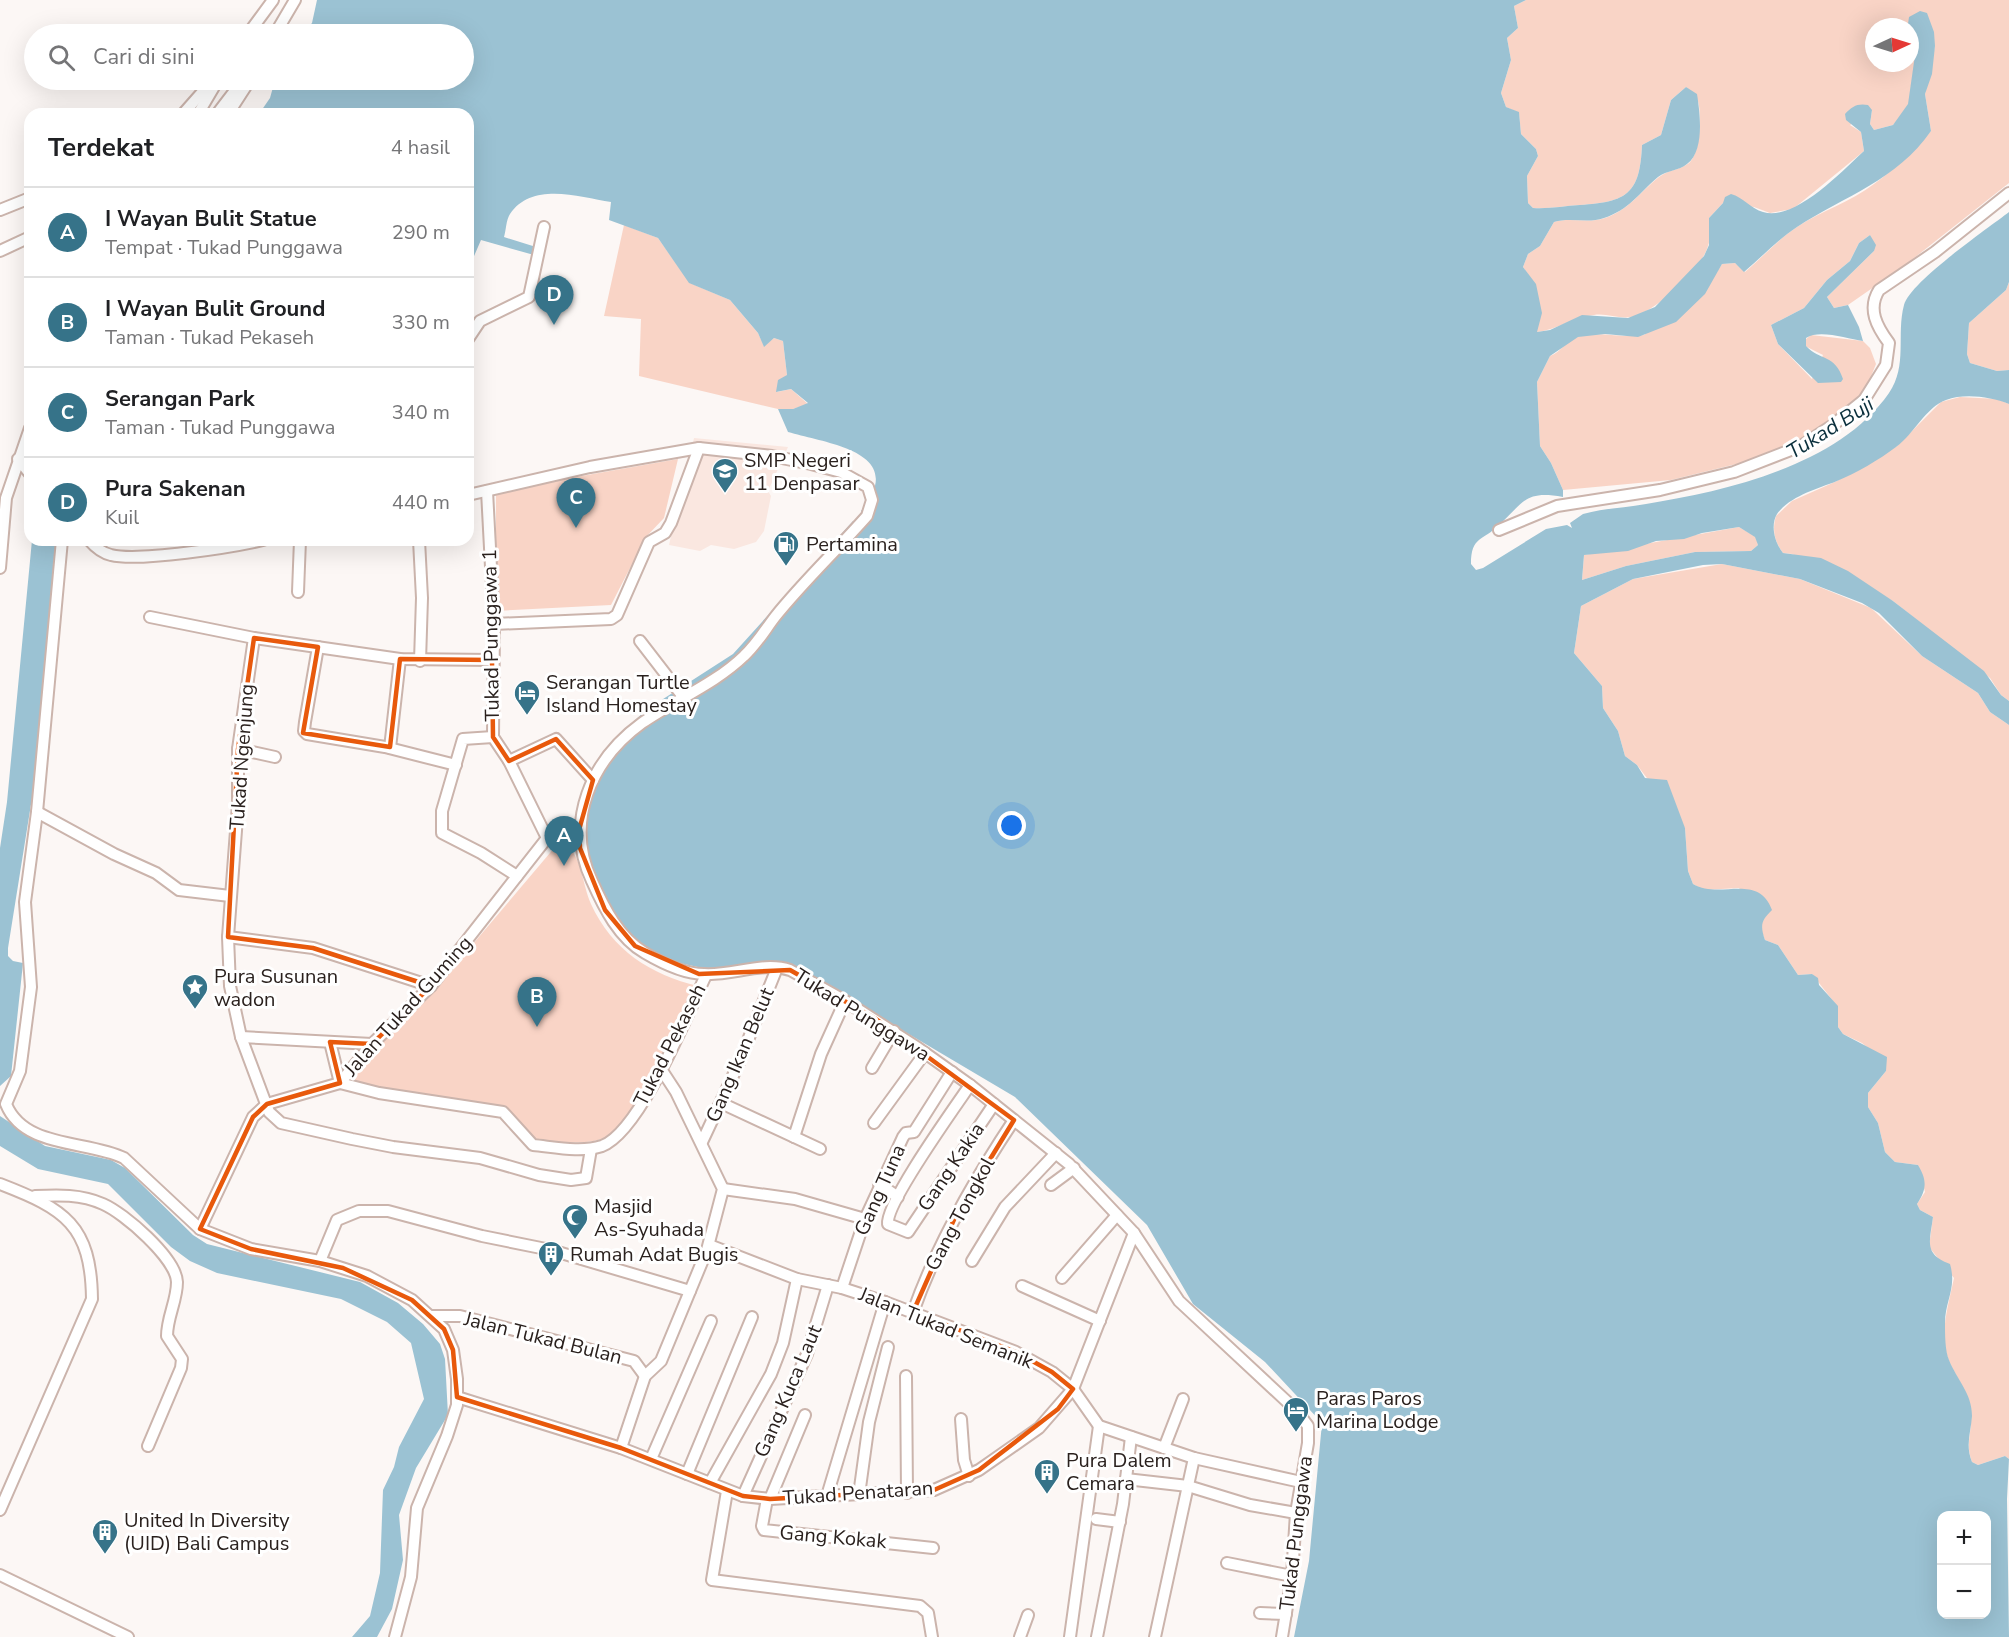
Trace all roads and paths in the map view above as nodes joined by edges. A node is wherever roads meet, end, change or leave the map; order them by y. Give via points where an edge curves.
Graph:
1 (273, 0) edge
2 (293, 2) edge
3 (255, 24) edge
4 (281, 24) edge
5 (204, 90) edge
6 (212, 90) edge
7 (235, 90) edge
8 (244, 90) edge
9 (188, 108) edge
10 (202, 108) edge
11 (222, 108) edge
12 (232, 108) edge
13 (2009, 192) edge
14 (24, 199) edge
15 (0, 210) edge
16 (544, 227) dead end
17 (24, 240) edge
18 (0, 251) edge
19 (474, 328) edge
20 (24, 444) edge
21 (699, 448) junction
22 (18, 459) junction
23 (24, 466) edge
24 (487, 491) junction
25 (474, 494) edge
26 (1499, 530) dead end
27 (61, 546) edge
28 (96, 546) edge
29 (232, 546) edge
30 (300, 546) edge
31 (419, 546) edge
32 (0, 568) edge
33 (298, 592) dead end
34 (150, 617) dead end
35 (494, 624) junction
36 (254, 638) junction
37 (640, 641) dead end
38 (318, 647) junction
39 (399, 659) junction
40 (492, 660) junction
41 (420, 661) junction
42 (684, 698) junction
43 (493, 737) junction
44 (238, 748) junction
45 (390, 748) junction
46 (275, 758) dead end
47 (509, 761) junction
48 (456, 765) junction
49 (593, 780) junction
50 (37, 812) junction
51 (579, 830) junction
52 (548, 838) junction
53 (517, 876) junction
54 (230, 896) junction
55 (228, 937) junction
56 (777, 968) junction
57 (706, 975) junction
58 (431, 986) junction
59 (845, 1000) junction
60 (894, 1031) junction
61 (242, 1037) junction
62 (330, 1042) junction
63 (372, 1044) junction
64 (925, 1053) junction
65 (872, 1068) dead end
66 (661, 1069) junction
67 (952, 1072) junction
68 (340, 1083) junction
69 (970, 1085) junction
70 (721, 1103) junction
71 (267, 1104) junction
72 (994, 1104) junction
73 (1014, 1120) junction
74 (874, 1124) dead end
75 (914, 1132) junction
76 (794, 1137) junction
77 (702, 1142) junction
78 (932, 1143) junction
79 (591, 1149) junction
80 (820, 1149) dead end
81 (1056, 1153) junction
82 (1074, 1168) dead end
83 (0, 1184) edge
84 (879, 1184) junction
85 (1051, 1185) dead end
86 (723, 1189) junction
87 (32, 1196) junction
88 (898, 1197) junction
89 (1117, 1215) junction
90 (865, 1219) junction
91 (200, 1229) junction
92 (1134, 1233) junction
93 (710, 1245) junction
94 (320, 1261) junction
95 (972, 1261) dead end
96 (1062, 1278) dead end
97 (797, 1279) junction
98 (828, 1285) junction
99 (1022, 1286) dead end
100 (842, 1288) junction
101 (690, 1291) junction
102 (885, 1302) junction
103 (913, 1312) junction
104 (432, 1316) junction
105 (752, 1317) dead end
106 (711, 1321) dead end
107 (1100, 1321) junction
108 (888, 1347) dead end
109 (645, 1376) junction
110 (906, 1376) dead end
111 (1073, 1389) junction
112 (458, 1396) junction
113 (1183, 1399) dead end
114 (805, 1415) dead end
115 (962, 1419) dead end
116 (1099, 1425) junction
117 (1131, 1437) junction
118 (148, 1446) dead end
119 (621, 1448) junction
120 (1164, 1448) junction
121 (1194, 1458) junction
122 (651, 1459) junction
123 (687, 1473) junction
124 (969, 1476) junction
125 (1126, 1479) junction
126 (1301, 1482) junction
127 (710, 1483) junction
128 (1188, 1486) junction
129 (727, 1491) junction
130 (908, 1493) junction
131 (859, 1495) junction
132 (742, 1496) junction
133 (826, 1496) junction
134 (769, 1499) junction
135 (0, 1510) edge
136 (1296, 1513) junction
137 (1096, 1519) dead end
138 (1120, 1522) junction
139 (933, 1548) dead end
140 (1227, 1563) dead end
141 (0, 1575) edge
142 (1292, 1576) junction
143 (1260, 1613) dead end
144 (1286, 1614) junction
145 (1028, 1615) dead end
146 (128, 1637) edge
147 (395, 1637) edge
148 (932, 1637) edge
149 (1020, 1637) edge
150 (1070, 1637) edge
151 (1097, 1637) edge
152 (1155, 1637) edge
153 (1282, 1637) edge

1 - 3 street
2 - 4 street
5 - 9 street
6 - 10 street
7 - 11 street
8 - 12 street
13 - 26 street via 1935,252 1879,290 1874,313 1878,328 1890,345 1888,357 1864,400 1833,425 1792,450 1734,472 1660,490 1557,506
14 - 15 street
16 - 19 street via 530,297
17 - 18 street
20 - 22 street
21 - 24 street, Tukad Punggawa via 590,467
21 - 35 street via 671,523 665,533 649,542 617,615 611,619
21 - 42 street, Tukad Punggawa via 772,456 841,472 868,487 872,500 867,516 743,657
22 - 23 street
22 - 32 street via 6,498
24 - 25 street, Tukad Punggawa
24 - 35 street, Tukad Punggawa 1
27 - 50 street
28 - 29 street via 102,552 128,557
30 - 33 street
31 - 41 street
34 - 36 street
35 - 40 street, Tukad Punggawa 1
36 - 38 street
36 - 44 street, Tukad Ngenjung
37 - 42 street
38 - 39 street
38 - 45 street via 304,731
39 - 41 street
39 - 45 street
40 - 41 street
40 - 43 street, Tukad Punggawa 1
42 - 49 street, Tukad Punggawa via 627,735
43 - 47 street, Tukad Punggawa 1
43 - 48 street via 466,737
44 - 46 street
44 - 54 street, Tukad Ngenjung
45 - 48 street
47 - 49 street via 555,739
47 - 52 street, Tukad Punggawa 1
48 - 53 street via 441,811 441,833
49 - 51 street, Tukad Punggawa
50 - 54 street via 156,873 179,890
50 - 91 street via 25,902 31,987 20,1071 6,1104 10,1114 27,1128 56,1141 124,1158
51 - 52 street
51 - 57 street, Tukad Punggawa via 588,874 605,910 623,933 644,952 673,966
52 - 53 street, Jalan Tukad Guming
53 - 58 street, Jalan Tukad Guming
54 - 55 street, Tukad Ngenjung
55 - 58 street via 333,952
55 - 61 street, Tukad Ngenjung via 230,986
56 - 57 street, Tukad Punggawa
56 - 59 street, Tukad Punggawa via 794,972
56 - 70 street, Gang Ikan Belut
57 - 66 street, Tukad Pekaseh
58 - 63 street, Jalan Tukad Guming
59 - 60 street, Tukad Punggawa
59 - 76 street via 821,1054
60 - 64 street, Tukad Punggawa
60 - 65 street
61 - 62 street
61 - 71 street, Tukad Ngenjung
62 - 63 street
62 - 68 street
63 - 68 street, Jalan Tukad Guming
64 - 67 street, Tukad Punggawa
64 - 74 street
66 - 77 street
66 - 79 street, Tukad Pekaseh via 623,1129 606,1144
67 - 69 street, Tukad Punggawa
67 - 75 street, Gang Tuna
68 - 71 street, Jalan Tukad Guming
68 - 79 street via 379,1093 503,1112 533,1145
69 - 72 street, Tukad Punggawa
69 - 78 street
70 - 76 street
70 - 77 street, Gang Ikan Belut
71 - 79 street via 281,1123 393,1147 480,1158 571,1180 586,1178
71 - 91 street via 253,1117
72 - 73 street, Tukad Punggawa
72 - 88 street, Gang Kakia via 904,1233 888,1222
73 - 81 street, Tukad Punggawa
73 - 103 street, Gang Tongkol via 957,1215
75 - 78 street
75 - 84 street, Gang Tuna via 903,1137
76 - 80 street
77 - 86 street
78 - 88 street
81 - 89 street, Tukad Punggawa
81 - 95 street via 1005,1207
82 - 85 street
83 - 87 street
84 - 88 street
84 - 90 street, Gang Tuna
86 - 90 street via 795,1199
86 - 93 street
87 - 118 street via 70,1195 103,1204 133,1224 171,1264 177,1280 167,1336 182,1359 181,1368
87 - 135 street via 55,1208 76,1227 92,1272 92,1299
89 - 92 street, Tukad Punggawa
89 - 96 street
90 - 100 street, Gang Tuna
91 - 94 street via 251,1249
92 - 107 street, Tukad Penataran
92 - 126 street, Tukad Punggawa via 1179,1301 1303,1418 1308,1434
93 - 97 street, Jalan Tukad Semanik
93 - 101 street
94 - 101 street via 338,1220 359,1211 388,1210 550,1250
94 - 104 street via 384,1283
97 - 98 street, Jalan Tukad Semanik
97 - 127 street via 783,1343 771,1374
98 - 100 street, Jalan Tukad Semanik
98 - 132 street, Gang Kuca Laut via 807,1354
99 - 107 street
100 - 102 street, Jalan Tukad Semanik
101 - 109 street, Jalan Tukad Bulan via 661,1361
102 - 103 street, Jalan Tukad Semanik
102 - 133 street
103 - 111 street, Jalan Tukad Semanik via 1016,1352
104 - 109 street, Jalan Tukad Bulan via 460,1316 634,1361
104 - 112 street via 444,1329 453,1350
105 - 123 street
106 - 122 street
107 - 111 street, Tukad Penataran
108 - 131 street via 869,1422
109 - 119 street, Jalan Tukad Bulan
110 - 130 street
111 - 116 street, Jalan Tukad Semanik
111 - 124 street, Tukad Penataran via 1039,1428
112 - 119 street, Tukad Penataran
112 - 147 street via 451,1427 417,1508 411,1577
113 - 120 street
114 - 134 street
115 - 124 street via 964,1460
116 - 117 street
116 - 150 street
117 - 120 street
117 - 125 street
119 - 122 street, Tukad Penataran
120 - 121 street
121 - 126 street
121 - 128 street
122 - 123 street, Tukad Penataran
123 - 127 street, Tukad Penataran
124 - 130 street, Tukad Penataran via 934,1490
125 - 128 street
125 - 138 street
126 - 136 street, Tukad Punggawa
127 - 129 street, Tukad Penataran
128 - 136 street
128 - 152 street
129 - 132 street, Tukad Penataran
129 - 148 street via 712,1580 920,1606 928,1612
130 - 131 street, Tukad Penataran
131 - 133 street, Tukad Penataran
132 - 134 street, Tukad Penataran
133 - 134 street, Tukad Penataran
134 - 139 street, Gang Kokak via 764,1530
136 - 142 street, Tukad Punggawa
137 - 138 street
138 - 151 street
140 - 142 street
141 - 146 street
142 - 144 street, Tukad Punggawa
143 - 144 street
144 - 153 street, Tukad Punggawa
145 - 149 street

